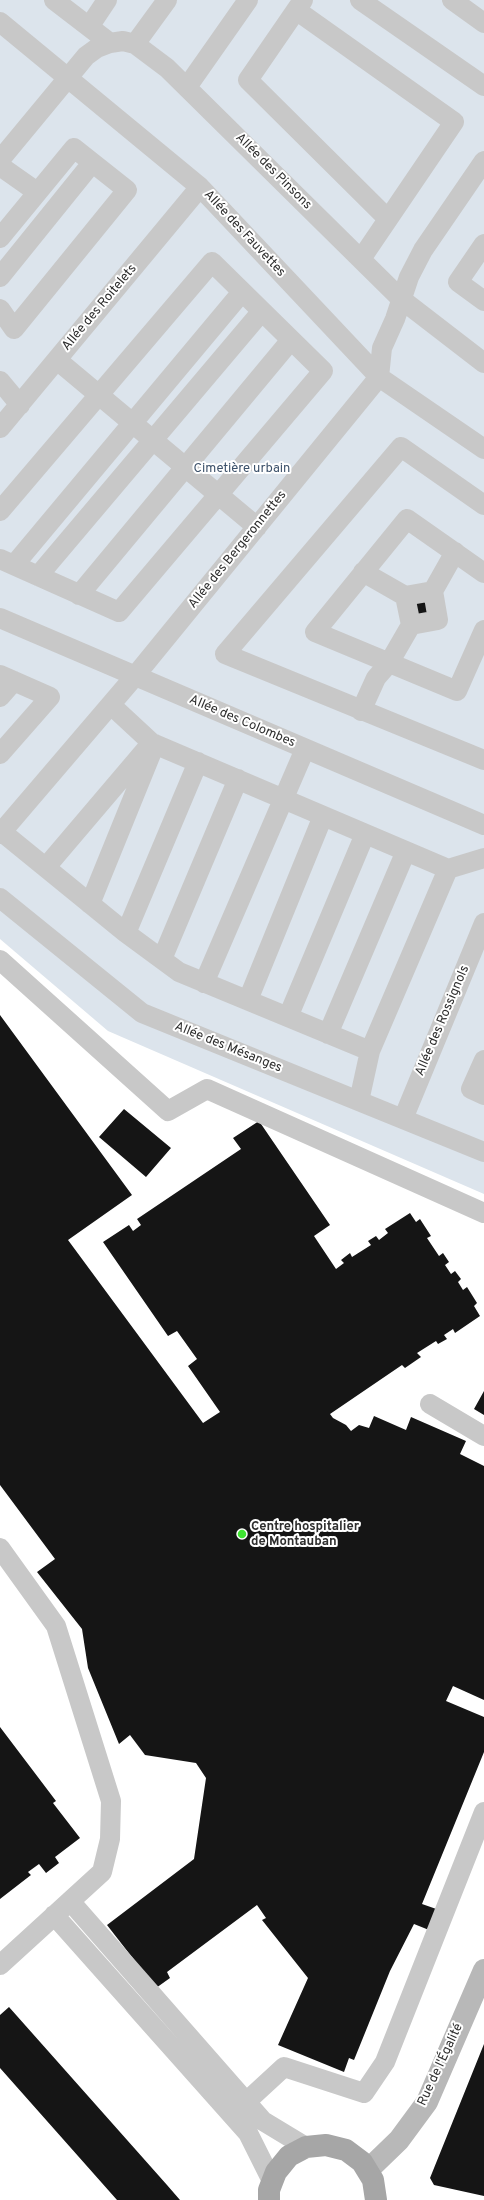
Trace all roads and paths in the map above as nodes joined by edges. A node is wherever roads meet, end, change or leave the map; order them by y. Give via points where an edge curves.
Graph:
1 (54, 0) edge
2 (107, 0) edge
3 (167, 0) edge
4 (248, 0) edge
5 (360, 0) edge
6 (452, 0) edge
7 (299, 5) edge
8 (482, 17) edge
9 (0, 22) edge
10 (89, 27) junction
11 (110, 43) junction
12 (135, 44) junction
13 (68, 77) junction
14 (482, 80) edge
15 (187, 87) junction
16 (0, 160) edge
17 (484, 161) edge
18 (92, 163) junction
19 (0, 166) edge
20 (200, 187) junction
21 (37, 192) junction
22 (388, 219) junction
23 (0, 238) edge
24 (484, 244) edge
25 (361, 259) junction
26 (0, 277) edge
27 (242, 292) junction
28 (482, 294) edge
29 (401, 299) junction
30 (0, 309) edge
31 (262, 311) junction
32 (291, 340) junction
33 (56, 360) junction
34 (484, 363) edge
35 (379, 377) junction
36 (0, 381) edge
37 (99, 396) junction
38 (20, 405) junction
39 (132, 424) junction
40 (0, 428) edge
41 (152, 440) junction
42 (484, 449) edge
43 (185, 468) junction
44 (219, 495) junction
45 (484, 505) edge
46 (0, 511) edge
47 (256, 527) junction
48 (455, 552) junction
49 (7, 562) edge
50 (363, 572) junction
51 (484, 573) edge
52 (38, 576) junction
53 (433, 591) junction
54 (79, 595) junction
55 (405, 596) junction
56 (0, 618) edge
57 (411, 625) junction
58 (484, 630) edge
59 (389, 663) junction
60 (135, 676) junction
61 (7, 678) edge
62 (0, 697) edge
63 (111, 705) junction
64 (361, 711) junction
65 (154, 744) junction
66 (305, 749) junction
67 (0, 754) edge
68 (484, 760) edge
69 (198, 762) junction
70 (238, 779) junction
71 (282, 798) junction
72 (323, 816) junction
73 (484, 825) edge
74 (1, 833) edge
75 (365, 834) junction
76 (406, 851) junction
77 (484, 858) edge
78 (46, 867) junction
79 (448, 869) junction
80 (0, 898) edge
81 (90, 904) junction
82 (484, 923) edge
83 (126, 933) junction
84 (162, 959) junction
85 (0, 960) edge
86 (204, 983) junction
87 (248, 1000) junction
88 (288, 1017) junction
89 (328, 1034) junction
90 (370, 1051) junction
91 (484, 1060) edge
92 (484, 1094) edge
93 (358, 1101) junction
94 (403, 1119) junction
95 (484, 1152) edge
96 (484, 1213) edge
97 (430, 1404) dead end
98 (484, 1436) edge
99 (0, 1548) edge
100 (484, 1812) edge
101 (70, 1901) junction
102 (54, 1916) junction
103 (0, 1965) edge
104 (484, 1970) edge
105 (246, 2102) junction
106 (306, 2147) junction
107 (368, 2170) junction
108 (270, 2190) edge
109 (376, 2200) edge

1 - 10 lane
2 - 10 lane
3 - 12 lane
4 - 15 lane
5 - 14 lane
6 - 8 lane
7 - 22 lane via 248,80
7 - 22 lane via 454,122
9 - 13 lane, Allée des Fauvettes
10 - 11 lane
11 - 12 lane via 122,41
11 - 13 lane via 86,56
12 - 15 lane, Allée des Pinsons
13 - 16 lane
13 - 20 lane, Allée des Fauvettes
15 - 25 lane, Allée des Pinsons
17 - 29 lane via 423,250
18 - 21 lane via 74,148
18 - 26 lane
18 - 30 lane via 127,190 14,329
19 - 21 lane
20 - 33 lane, Allée des Roitelets
20 - 35 lane, Allée des Fauvettes
21 - 23 lane
22 - 25 lane
24 - 28 lane via 458,282
25 - 29 lane, Allée des Pinsons
27 - 31 lane
27 - 37 lane via 212,262
27 - 39 lane
29 - 34 lane, Allée des Pinsons
29 - 35 lane via 382,348
31 - 32 lane
31 - 41 lane
32 - 43 lane
32 - 44 lane via 323,371
33 - 37 lane
33 - 38 lane, Allée des Roitelets
35 - 42 lane, Allée des Fauvettes
35 - 47 lane, Allée des Bergeronnettes
36 - 38 lane
37 - 39 lane
37 - 46 lane
38 - 40 lane, Allée des Roitelets
39 - 41 lane
39 - 49 lane
41 - 43 lane
41 - 52 lane
43 - 44 lane
43 - 54 lane
44 - 47 lane
44 - 54 lane via 120,612
45 - 64 lane via 401,447 225,654
47 - 60 lane, Allée des Bergeronnettes
48 - 50 lane via 407,519
48 - 51 lane
48 - 53 lane
49 - 52 lane
50 - 55 lane
50 - 59 lane via 314,632
52 - 54 lane
53 - 55 lane
53 - 57 lane via 438,620
55 - 57 lane
56 - 60 lane, Allée des Colombes
57 - 59 lane
58 - 59 lane via 457,691
59 - 64 lane via 376,678
60 - 63 lane, Allée des Bergeronnettes
60 - 66 lane, Allée des Colombes
61 - 62 lane
61 - 67 lane via 50,697
63 - 65 lane
63 - 74 lane, Allée des Bergeronnettes
64 - 68 lane
65 - 69 lane
65 - 78 lane
65 - 81 lane
66 - 71 lane
66 - 73 lane, Allée des Colombes
69 - 70 lane
69 - 83 lane
70 - 71 lane
70 - 84 lane
71 - 72 lane
71 - 86 lane
72 - 75 lane
72 - 87 lane
74 - 78 lane
75 - 76 lane
75 - 88 lane
76 - 79 lane
76 - 89 lane
77 - 79 lane
78 - 81 lane
79 - 90 lane
80 - 93 lane, Allée des Mésanges via 142,1013
81 - 83 lane
82 - 94 lane, Allée des Rossignols
83 - 84 lane
84 - 86 lane via 179,972
85 - 96 lane via 168,1111 206,1088
86 - 87 lane
87 - 88 lane
88 - 89 lane
89 - 90 lane
90 - 93 lane
91 - 92 lane via 471,1089
93 - 94 lane, Allée des Mésanges
94 - 95 lane, Allée des Mésanges
97 - 98 lane
99 - 101 lane via 56,1626 111,1801 110,1839 102,1872
100 - 105 lane via 385,2062 364,2093 284,2067
101 - 102 lane
101 - 105 lane
102 - 103 lane
102 - 108 lane via 248,2133
104 - 107 street, Rue de l'Égalité via 427,2102 399,2140
105 - 106 lane via 263,2121
106 - 107 main road via 336,2146 354,2155
106 - 108 main road via 289,2156 276,2172
107 - 109 main road via 373,2180

